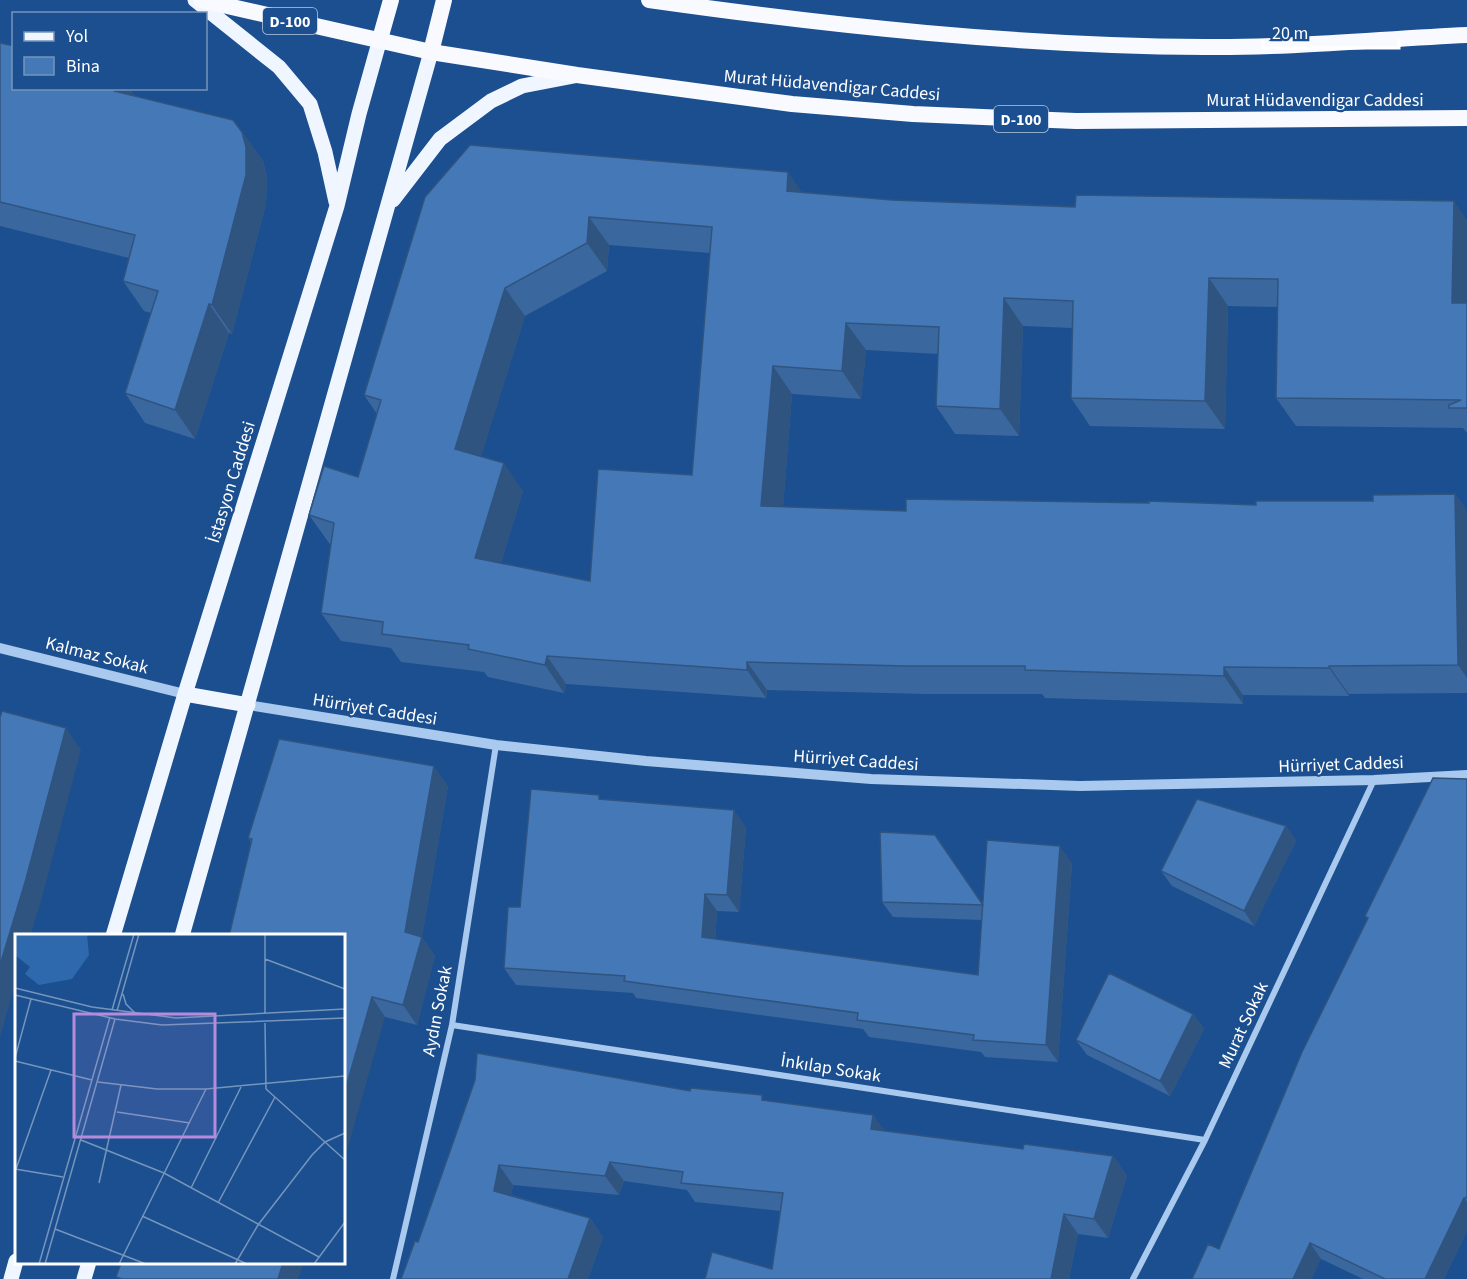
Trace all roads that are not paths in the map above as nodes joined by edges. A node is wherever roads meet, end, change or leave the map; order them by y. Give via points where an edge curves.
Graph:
1 (195, 0) edge
2 (201, 0) edge
3 (392, 0) edge
4 (444, 0) edge
5 (649, 0) edge
6 (1467, 35) edge
7 (380, 39) junction
8 (431, 52) junction
9 (577, 75) junction
10 (1467, 118) edge
11 (337, 206) junction
12 (388, 207) junction
13 (0, 648) edge
14 (185, 694) junction
15 (248, 705) junction
16 (496, 746) junction
17 (1467, 775) edge
18 (1374, 780) junction
19 (114, 934) edge
20 (183, 934) edge
21 (452, 1025) junction
22 (1205, 1140) junction
23 (15, 1264) edge
24 (89, 1264) edge
25 (11, 1279) edge
26 (84, 1279) edge
27 (393, 1279) edge
28 (1133, 1279) edge

1 - 11 main road via 279,67 310,104
2 - 7 highway, Murat Hüdavendigar Caddesi / D-100
3 - 7 highway
4 - 8 highway
5 - 6 highway via 844,25 1058,43 1205,47
7 - 8 highway, Murat Hüdavendigar Caddesi / D-100
7 - 11 main road, İstasyon Caddesi
8 - 9 highway, Murat Hüdavendigar Caddesi / D-100
8 - 12 main road
9 - 10 highway, Murat Hüdavendigar Caddesi / D-100 via 792,104 925,115 1076,121
9 - 12 main road via 522,86 491,101 440,139
11 - 14 main road, İstasyon Caddesi
12 - 15 main road
13 - 14 street, Kalmaz Sokak
14 - 15 main road
14 - 19 main road, İstasyon Caddesi
15 - 16 street, Hürriyet Caddesi
15 - 20 main road
16 - 18 street, Hürriyet Caddesi via 870,779 1080,786
16 - 21 street, Aydın Sokak
17 - 18 street, Hürriyet Caddesi
18 - 22 street, Murat Sokak
21 - 22 street, İnkılap Sokak
21 - 27 street, Aydın Sokak
22 - 28 street, Murat Sokak
23 - 25 main road
24 - 26 main road

